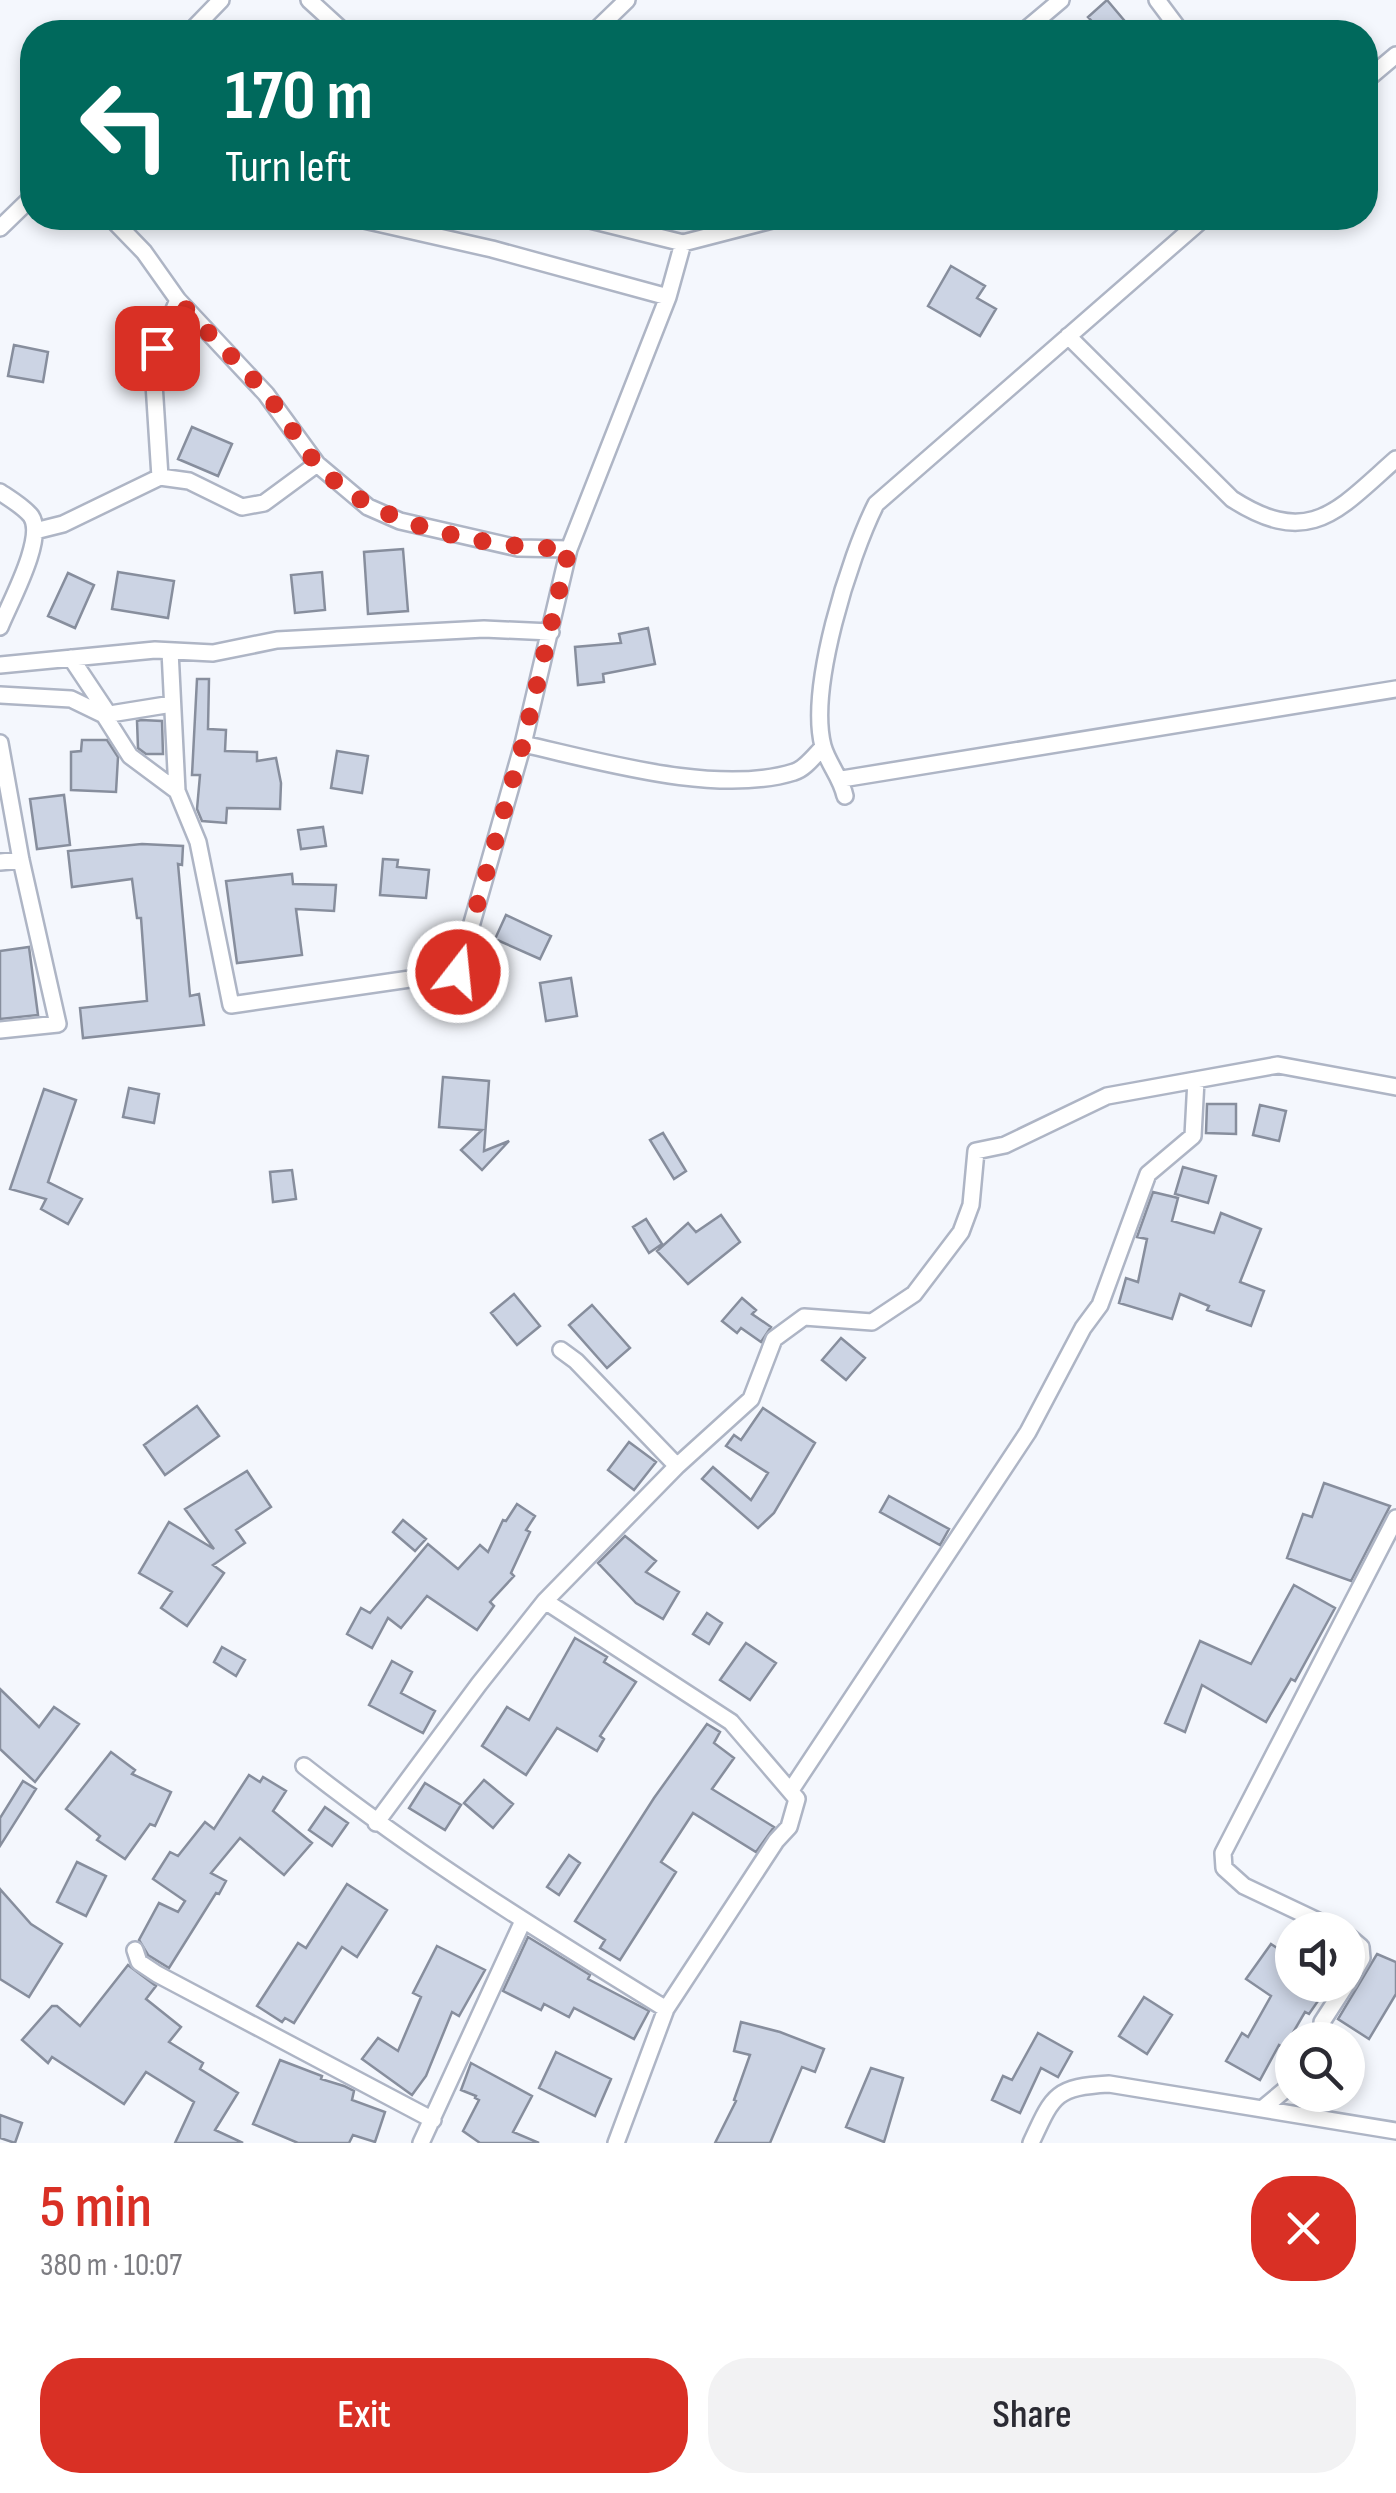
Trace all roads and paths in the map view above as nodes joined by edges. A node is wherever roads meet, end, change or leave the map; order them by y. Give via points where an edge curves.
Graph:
1 (221, 0) edge
2 (309, 0) edge
3 (628, 0) edge
4 (1062, 0) edge
5 (202, 20) edge
6 (331, 20) edge
7 (607, 20) edge
8 (1038, 20) edge
9 (20, 209) edge
10 (0, 228) edge
11 (123, 230) edge
12 (408, 230) edge
13 (630, 230) edge
14 (733, 230) edge
15 (1190, 230) edge
16 (683, 243) junction
17 (668, 297) junction
18 (178, 300) junction
19 (1068, 336) junction
20 (1396, 459) edge
21 (317, 464) junction
22 (160, 477) junction
23 (0, 492) edge
24 (35, 531) junction
25 (569, 549) junction
26 (0, 627) edge
27 (551, 632) junction
28 (170, 651) junction
29 (71, 658) junction
30 (0, 666) edge
31 (1396, 689) edge
32 (0, 694) edge
33 (172, 704) junction
34 (106, 715) junction
35 (0, 743) edge
36 (523, 744) junction
37 (823, 748) junction
38 (177, 791) junction
39 (21, 860) junction
40 (0, 862) edge
41 (0, 1030) edge
42 (1196, 1080) junction
43 (1396, 1087) edge
44 (561, 1350) dead end
45 (677, 1466) junction
46 (1396, 1518) edge
47 (545, 1602) junction
48 (304, 1766) dead end
49 (791, 1790) junction
50 (376, 1823) junction
51 (1300, 1912) edge
52 (523, 1921) junction
53 (134, 1950) dead end
54 (666, 2009) junction
55 (1275, 2098) edge
56 (1262, 2109) junction
57 (434, 2120) junction
58 (1396, 2132) edge
59 (421, 2143) edge
60 (616, 2143) edge
61 (1031, 2143) edge

1 - 5 street
2 - 6 street
3 - 7 street
4 - 8 street
9 - 10 street
11 - 18 street
12 - 17 street
13 - 16 street
14 - 16 street
15 - 19 street
16 - 17 street
17 - 25 street
18 - 21 street via 266,394
18 - 22 street via 153,368
19 - 20 street via 1232,500 1255,514 1307,523 1332,515
19 - 37 street via 876,504 828,652
21 - 22 street via 264,502 242,507 190,482
21 - 25 street via 368,507 400,521 518,548
22 - 24 street
23 - 24 street via 32,517
24 - 26 street
25 - 27 street
27 - 28 street via 484,629
27 - 36 street
28 - 29 street
28 - 33 street
29 - 30 street
29 - 34 street
31 - 37 street via 843,788
32 - 34 street via 71,700
33 - 34 street
33 - 38 street
34 - 38 street via 130,756
35 - 39 street
36 - 37 street via 663,774 739,779 797,772
36 - 38 street via 458,972 230,1005 198,842
39 - 40 street
39 - 41 street via 58,1024
42 - 43 street via 1278,1066
42 - 45 street via 1108,1096 1005,1146 976,1151 961,1232 914,1294 872,1322 804,1317 774,1339 752,1399
42 - 49 street via 1192,1136 1148,1174 1100,1305 1028,1432
44 - 45 street
45 - 47 street
46 - 51 street via 1223,1853 1224,1868 1244,1886
47 - 49 street via 731,1722
47 - 50 street
48 - 50 street
49 - 54 street via 797,1799 789,1827
50 - 52 street
52 - 54 street
52 - 57 street
53 - 57 street via 157,1974
54 - 60 street
55 - 56 street
56 - 58 street
56 - 61 street via 1109,2084 1074,2086 1057,2095
57 - 59 street

